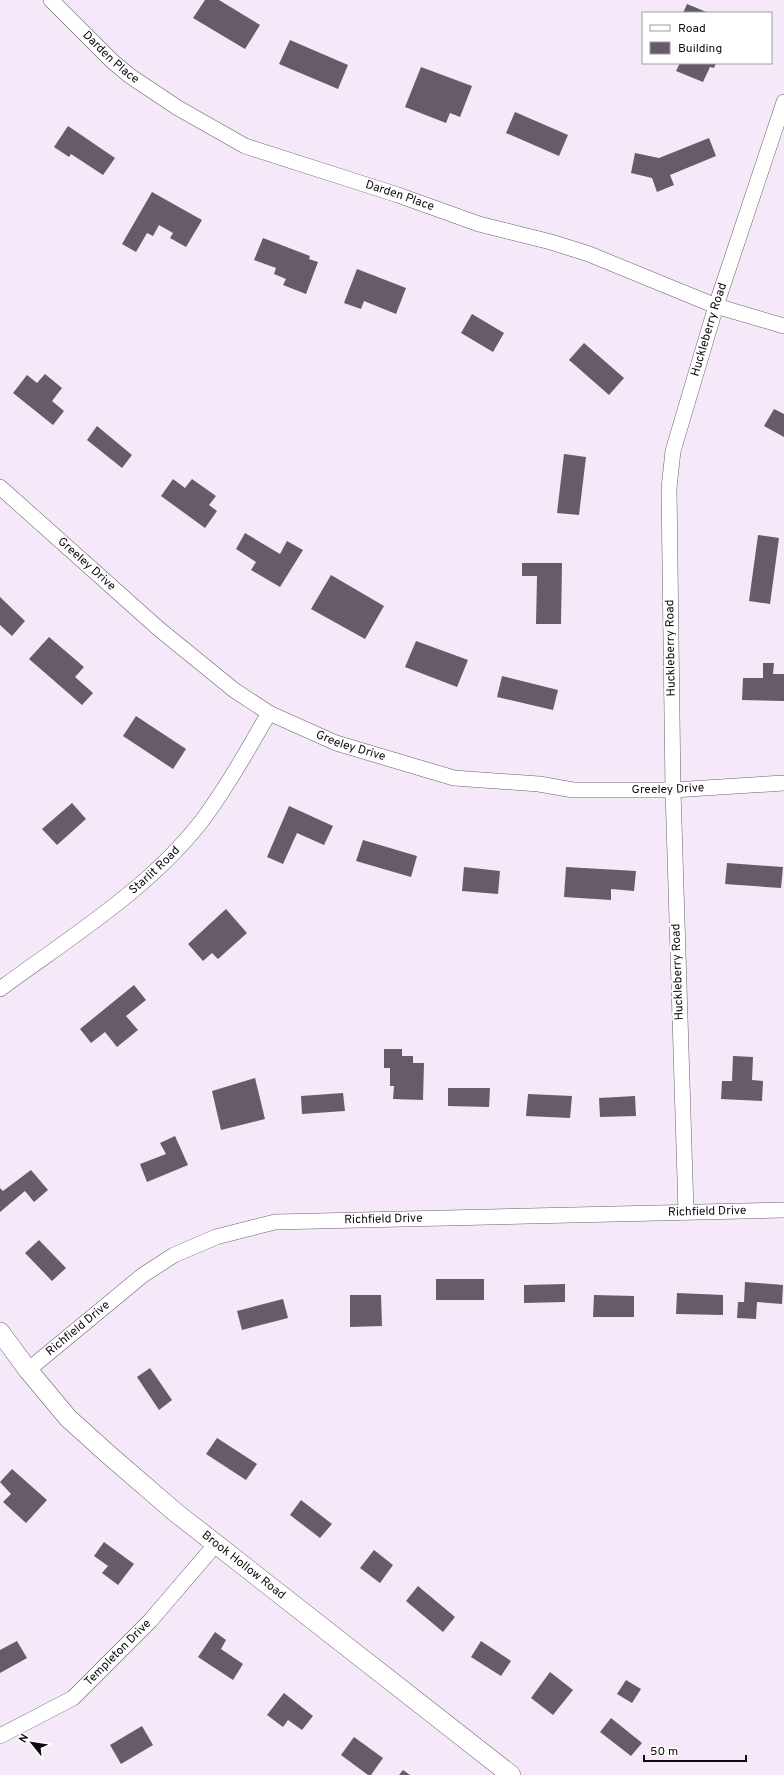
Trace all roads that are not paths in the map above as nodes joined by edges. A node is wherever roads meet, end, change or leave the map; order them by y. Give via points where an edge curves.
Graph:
1 (51, 0) edge
2 (784, 102) edge
3 (716, 306) junction
4 (784, 326) edge
5 (0, 487) edge
6 (269, 713) junction
7 (784, 783) edge
8 (673, 790) junction
9 (0, 989) edge
10 (784, 1210) edge
11 (686, 1212) junction
12 (0, 1332) edge
13 (28, 1370) junction
14 (216, 1544) junction
15 (0, 1736) edge
16 (511, 1775) edge

1 - 3 street, Darden Place via 130,76 178,108 245,146 480,224 589,254
2 - 3 street, Huckleberry Road
3 - 4 street, Darden Place
3 - 8 street, Huckleberry Road via 673,451 669,488
5 - 6 street, Greeley Drive via 158,629 234,690
6 - 8 street, Greeley Drive via 336,743 454,778 539,784 573,790
6 - 9 street, Starlit Road via 248,751 204,818 172,854 130,894
7 - 8 street, Greeley Drive
8 - 11 street, Huckleberry Road
10 - 11 street, Richfield Drive
11 - 13 street, Richfield Drive via 275,1222 216,1237 174,1255 143,1275
12 - 13 street, Brook Hollow Road
13 - 14 street, Brook Hollow Road via 68,1418 175,1512
14 - 15 street, Templeton Drive via 150,1621 73,1698
14 - 16 street, Brook Hollow Road

